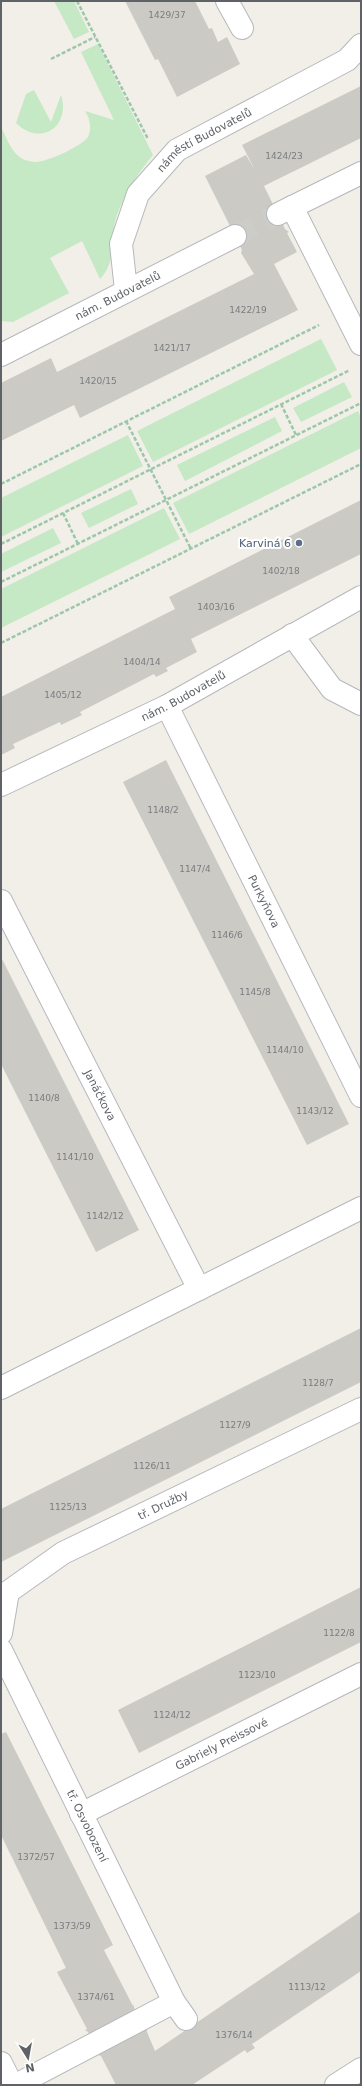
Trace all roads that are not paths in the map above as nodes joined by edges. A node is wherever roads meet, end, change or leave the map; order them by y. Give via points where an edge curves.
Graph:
1 (227, 1) edge
2 (242, 28) dead end
3 (361, 45) edge
4 (361, 173) edge
5 (235, 236) tunnel mouth
6 (126, 290) junction
7 (361, 344) edge
8 (1, 355) edge
9 (361, 597) edge
10 (292, 635) junction
11 (361, 704) edge
12 (167, 706) junction
13 (1, 785) edge
14 (1, 901) edge
15 (361, 1096) edge
16 (361, 1208) edge
17 (199, 1289) junction
18 (1, 1388) edge
19 (361, 1409) edge
20 (1, 1633) edge
21 (1, 1650) edge
22 (361, 1674) edge
23 (81, 1814) junction
24 (1, 2063) edge
25 (361, 2069) edge
26 (12, 2085) edge
27 (16, 2085) edge
28 (336, 2085) edge

1 - 2 street
3 - 6 street, náměstí Budovatelů via 347,60 177,150 138,194 121,244
4 - 7 street via 285,210
5 - 6 street, nám. Budovatelů
6 - 8 street, nám. Budovatelů
9 - 10 street, nám. Budovatelů
10 - 11 street via 332,689
10 - 12 street, nám. Budovatelů
12 - 13 street, nám. Budovatelů
12 - 15 street, Purkyňova
14 - 17 street, Janáčkova
16 - 17 street
17 - 18 street
19 - 20 street, tř. Družby via 63,1553 8,1592
21 - 23 street, tř. Osvobození
22 - 23 street, Gabriely Preissové
23 - 27 street, tř. Osvobození via 180,2011
24 - 26 street
25 - 28 street

